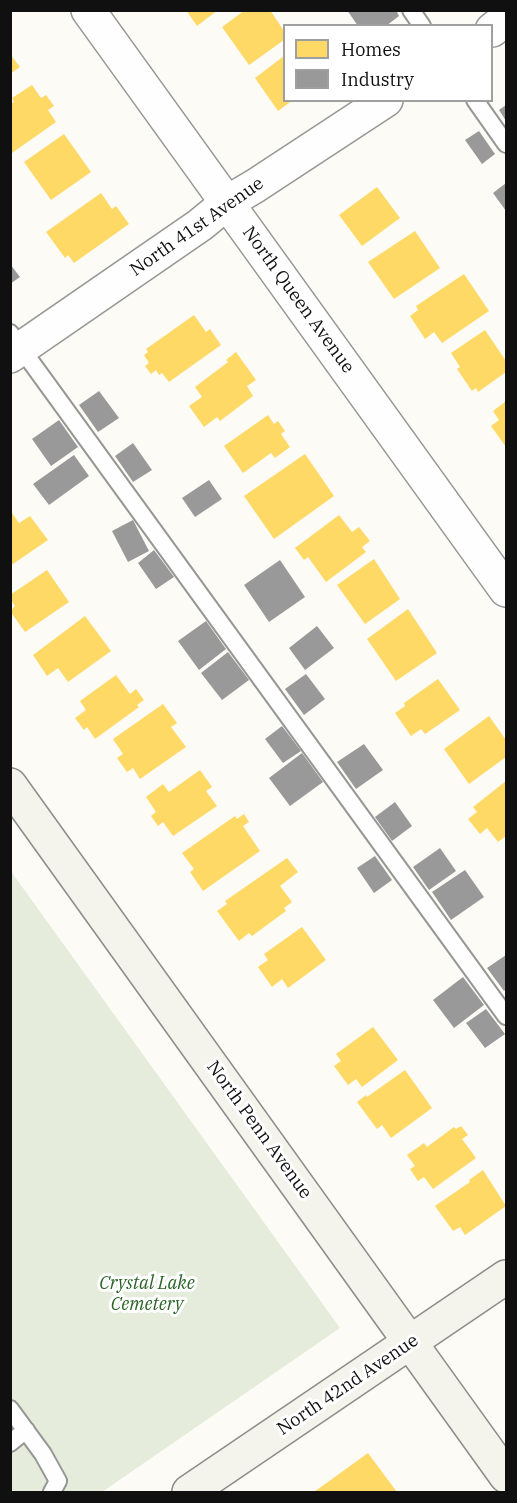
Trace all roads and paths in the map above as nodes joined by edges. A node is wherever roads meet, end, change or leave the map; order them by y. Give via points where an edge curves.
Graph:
1 (88, 10) edge
2 (411, 10) edge
3 (507, 19) edge
4 (421, 24) edge
5 (493, 29) edge
6 (383, 102) edge
7 (476, 102) edge
8 (507, 144) edge
9 (228, 202) junction
10 (14, 346) edge
11 (507, 590) edge
12 (10, 785) edge
13 (507, 1016) edge
14 (507, 1277) edge
15 (412, 1343) junction
16 (10, 1409) edge
17 (26, 1430) junction
18 (10, 1443) edge
19 (507, 1476) edge
20 (194, 1491) edge
21 (52, 1492) edge

1 - 9 street, North Queen Avenue
2 - 4 lane
3 - 5 street
6 - 9 street, North 41st Avenue
7 - 8 lane
9 - 10 street, North 41st Avenue via 200,225
9 - 11 street, North Queen Avenue
10 - 13 lane
12 - 15 main road, North Penn Avenue
14 - 15 main road, North 42nd Avenue
15 - 19 main road, North Penn Avenue
15 - 20 main road, North 42nd Avenue
16 - 17 lane
17 - 18 lane
17 - 21 lane via 58,1481

